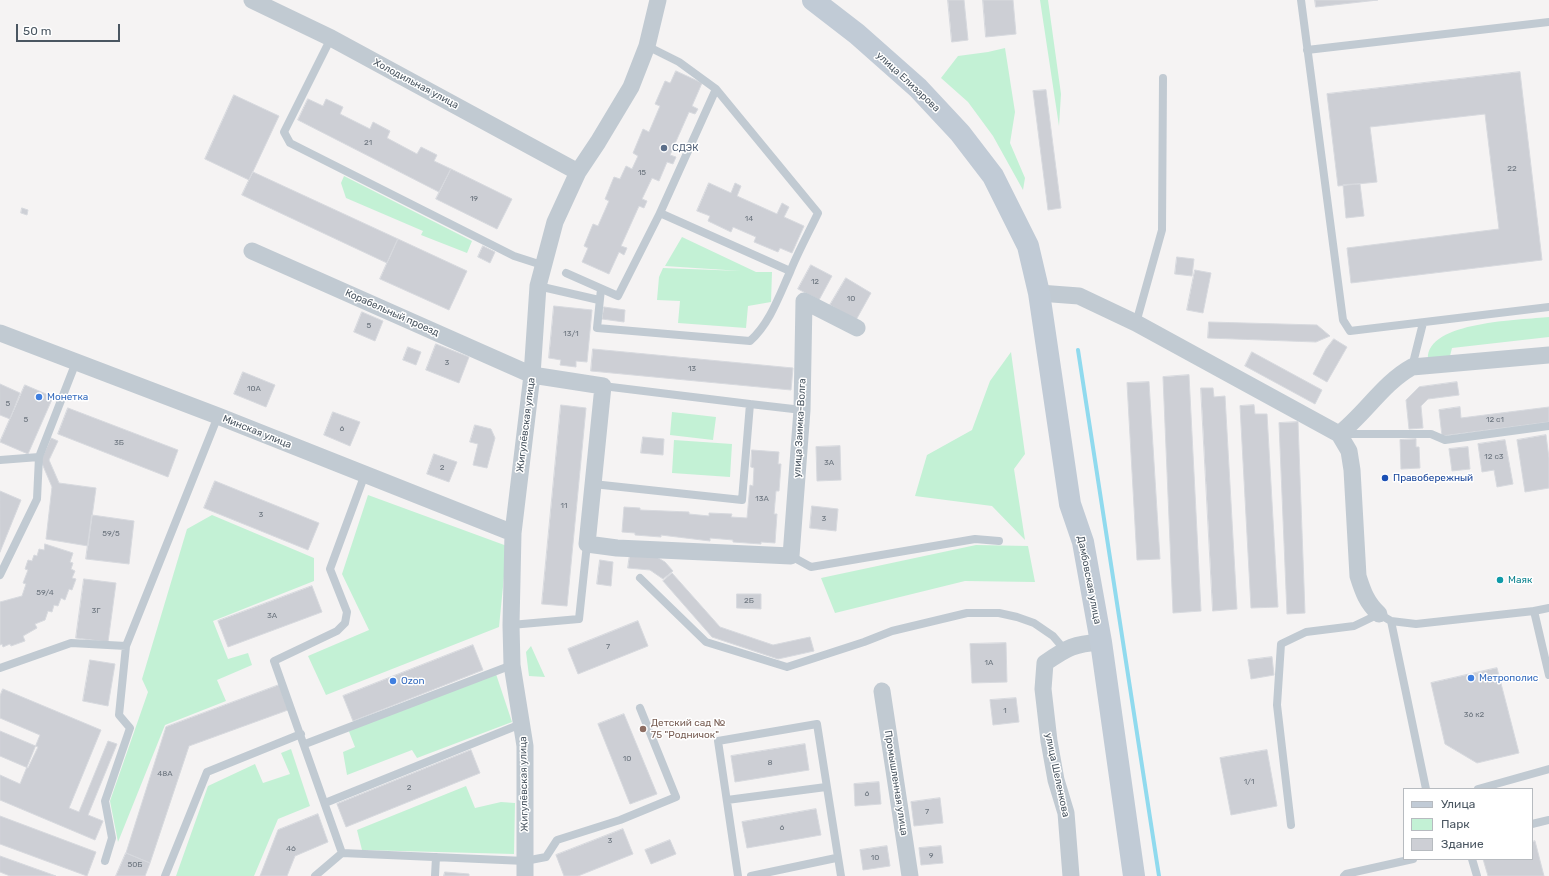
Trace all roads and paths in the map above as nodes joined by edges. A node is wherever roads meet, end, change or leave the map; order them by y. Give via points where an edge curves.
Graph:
1 (252, 0) edge
2 (658, 0) edge
3 (813, 0) edge
4 (1301, 0) edge
5 (1549, 22) edge
6 (331, 38) junction
7 (647, 46) junction
8 (1307, 50) junction
9 (1163, 78) dead end
10 (716, 89) junction
11 (578, 172) junction
12 (993, 176) joint
13 (660, 213) junction
14 (252, 251) dead end
15 (542, 265) junction
16 (790, 271) junction
17 (566, 273) dead end
18 (538, 286) junction
19 (601, 289) junction
20 (1039, 293) junction
21 (599, 300) junction
22 (1549, 307) edge
23 (1136, 323) junction
24 (1423, 323) junction
25 (857, 328) dead end
26 (0, 333) edge
27 (1549, 355) edge
28 (76, 362) junction
29 (1412, 367) junction
30 (532, 376) junction
31 (603, 386) junction
32 (750, 404) junction
33 (802, 410) junction
34 (218, 416) junction
35 (1549, 426) edge
36 (1339, 434) junction
37 (39, 457) junction
38 (0, 460) edge
39 (365, 474) junction
40 (593, 484) junction
41 (513, 533) junction
42 (999, 541) dead end
43 (587, 544) junction
44 (791, 556) junction
45 (0, 575) edge
46 (640, 578) dead end
47 (1549, 608) edge
48 (1534, 611) junction
49 (1385, 618) junction
50 (511, 625) junction
51 (1101, 642) junction
52 (126, 646) junction
53 (1064, 649) junction
54 (512, 664) junction
55 (0, 668) edge
56 (1549, 675) edge
57 (882, 691) dead end
58 (640, 708) dead end
59 (521, 724) junction
60 (301, 734) junction
61 (305, 744) junction
62 (1549, 769) edge
63 (826, 787) junction
64 (1426, 788) edge
65 (1482, 788) edge
66 (727, 800) junction
67 (325, 803) junction
68 (1549, 820) edge
69 (1533, 824) edge
70 (1291, 825) dead end
71 (342, 853) junction
72 (436, 857) junction
73 (836, 858) junction
74 (1409, 860) edge
75 (1472, 860) edge
76 (105, 861) dead end
77 (528, 872) edge
78 (165, 876) edge
79 (315, 876) edge
80 (435, 876) edge
81 (738, 876) edge
82 (751, 876) edge
83 (840, 876) edge
84 (910, 876) edge
85 (1071, 876) edge
86 (1134, 876) edge
87 (1344, 876) edge
88 (1477, 876) edge

1 - 6 street, Холодильная улица
2 - 7 street, Жигулёвская улица
3 - 12 street, улица Елизарова via 857,34 918,88 960,133
4 - 8 lane
5 - 8 lane
6 - 11 street, Холодильная улица
6 - 15 lane via 284,132 290,143 514,256
7 - 10 lane via 679,62
7 - 11 street, Жигулёвская улица via 631,87
8 - 24 lane via 1343,320 1350,331
9 - 23 lane via 1162,230
10 - 13 lane
10 - 16 lane via 818,213
11 - 15 street, Жигулёвская улица via 555,222
12 - 20 street, Дамбовская улица via 1028,246
13 - 16 lane
13 - 19 lane via 618,296
14 - 30 street, Корабельный проезд
15 - 18 street, Жигулёвская улица
16 - 21 lane via 778,303 750,341 597,328
17 - 19 lane
18 - 21 lane
18 - 30 street, Жигулёвская улица
19 - 21 lane
20 - 23 street via 1079,296
20 - 51 street, Дамбовская улица via 1070,504 1083,542
22 - 24 lane
23 - 36 street
24 - 29 lane
25 - 33 street, улица Заимка-Волга via 804,301
26 - 28 street, Минская улица
27 - 29 street
28 - 34 street, Минская улица
28 - 37 lane
29 - 36 street via 1394,380
30 - 31 street, Корабельный проезд
30 - 41 street, Жигулёвская улица
31 - 32 lane
31 - 40 street
32 - 33 lane
32 - 40 lane via 742,500
33 - 44 street, улица Заимка-Волга
34 - 39 street, Минская улица
34 - 52 lane
35 - 36 lane via 1445,440 1431,434
36 - 49 street via 1349,451 1352,470 1358,576 1370,605
37 - 38 lane
37 - 45 lane via 37,499
39 - 41 street, Минская улица
39 - 60 lane via 330,569 347,612 345,623 337,631 274,661
40 - 43 street
41 - 50 street, Жигулёвская улица
42 - 44 lane via 975,539 811,567
43 - 44 street via 617,548
43 - 50 lane via 579,619
46 - 53 lane via 706,642 787,667 892,631 967,614 999,613 1017,617 1053,636
47 - 48 lane
48 - 49 lane via 1416,624
48 - 56 lane
49 - 64 lane
49 - 70 lane via 1354,626 1306,632 1281,644 1277,705
50 - 54 street, Жигулёвская улица
51 - 53 street, улица Шеленкова via 1078,644
51 - 86 street, Дамбовская улица
52 - 55 lane via 71,643
52 - 76 lane via 119,715 130,728 105,801 112,838
53 - 85 street, улица Шеленкова via 1045,663 1043,689 1052,762 1066,813
54 - 59 street, Жигулёвская улица
54 - 61 lane
57 - 84 street, Промышленная улица
58 - 77 lane via 676,797 620,820 557,840 546,857
59 - 67 lane
59 - 77 street, Жигулёвская улица via 525,746
60 - 61 lane
60 - 78 lane via 207,772
61 - 67 lane
62 - 65 lane
63 - 66 lane
63 - 66 lane via 817,724 718,741
63 - 73 lane
66 - 81 lane
67 - 71 lane
68 - 69 lane
71 - 72 lane
71 - 79 lane
72 - 77 lane
72 - 80 lane
73 - 82 lane
73 - 83 lane
74 - 87 lane
75 - 88 lane

